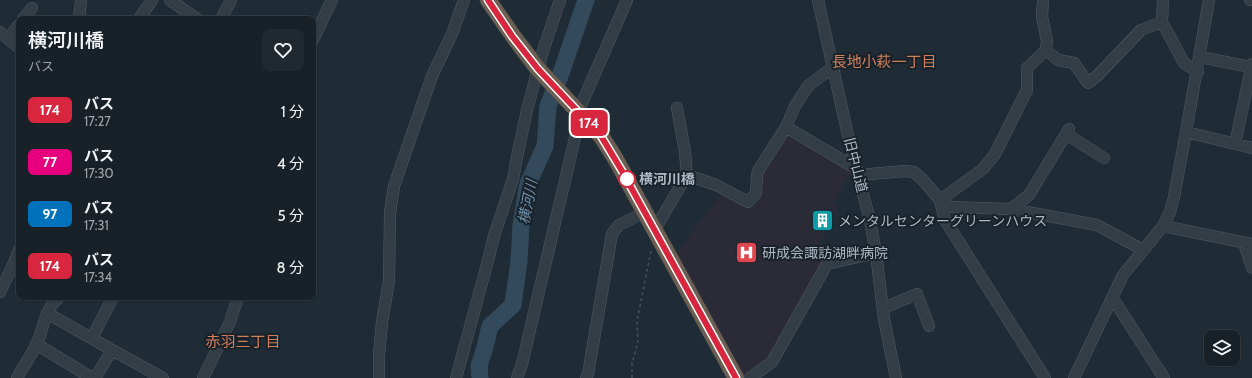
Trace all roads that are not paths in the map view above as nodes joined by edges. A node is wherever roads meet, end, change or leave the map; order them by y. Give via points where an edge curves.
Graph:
1 (81, 0) edge
2 (152, 0) edge
3 (170, 0) edge
4 (231, 0) edge
5 (332, 0) edge
6 (464, 0) edge
7 (488, 0) edge
8 (560, 0) edge
9 (627, 0) edge
10 (818, 0) edge
11 (1043, 0) edge
12 (1163, 0) edge
13 (1209, 0) edge
14 (32, 8) dead end
15 (25, 16) edge
16 (80, 16) edge
17 (141, 16) edge
18 (193, 16) edge
19 (222, 16) edge
20 (1162, 22) junction
21 (16, 27) edge
22 (316, 34) edge
23 (4, 35) edge
24 (16, 45) edge
25 (1046, 50) junction
26 (1200, 57) junction
27 (1252, 65) edge
28 (833, 67) junction
29 (540, 70) junction
30 (1198, 72) junction
31 (1249, 93) edge
32 (574, 108) junction
33 (677, 108) dead end
34 (786, 127) junction
35 (1186, 132) junction
36 (1235, 144) junction
37 (1252, 148) edge
38 (1104, 158) dead end
39 (857, 172) junction
40 (687, 175) junction
41 (940, 200) junction
42 (1011, 209) junction
43 (645, 212) junction
44 (1163, 226) junction
45 (657, 234) junction
46 (1248, 243) edge
47 (1143, 250) junction
48 (876, 253) junction
49 (16, 258) edge
50 (1252, 268) edge
51 (0, 292) edge
52 (1112, 297) junction
53 (56, 300) edge
54 (111, 300) edge
55 (237, 300) edge
56 (883, 308) junction
57 (47, 313) junction
58 (929, 326) dead end
59 (92, 338) junction
60 (36, 344) junction
61 (112, 350) junction
62 (17, 378) edge
63 (92, 378) edge
64 (95, 378) edge
65 (164, 378) edge
66 (203, 378) edge
67 (379, 378) edge
68 (456, 378) edge
69 (517, 378) edge
70 (586, 378) edge
71 (736, 378) edge
72 (750, 378) edge
73 (896, 378) edge
74 (1046, 378) edge
75 (1074, 378) edge
76 (1164, 378) edge

1 - 16 street
2 - 17 street
3 - 18 street
4 - 19 street
5 - 22 street
6 - 67 street via 452,34 432,76 394,186 390,213 389,280 382,322
7 - 29 highway via 512,36
8 - 29 street via 544,47
9 - 32 street
10 - 28 street, 旧中山道
11 - 25 street via 1042,17 1047,41
12 - 20 street
13 - 26 street
14 - 15 street
20 - 25 street via 1141,30 1088,83 1074,63 1058,60
20 - 30 street via 1184,63
21 - 23 street
23 - 24 street
25 - 41 street via 1027,68 1026,90 995,154 983,169
26 - 27 street
26 - 30 street
27 - 31 street
28 - 34 street via 808,86
28 - 39 street, 旧中山道
29 - 32 highway
29 - 68 street via 518,149 513,179 494,236
30 - 35 street
31 - 36 street
32 - 43 highway via 601,136
32 - 69 street via 578,126
33 - 40 street
34 - 39 street
34 - 40 street via 758,171 756,193 748,202 716,185
35 - 36 street
35 - 44 street via 1174,197
36 - 37 street
38 - 42 street via 1068,131 1029,195
39 - 41 street via 914,172
39 - 48 street, 旧中山道
40 - 45 street
41 - 42 street via 950,207
41 - 74 street via 945,220
42 - 47 street via 1097,225
43 - 45 highway
43 - 70 street via 619,225 612,234
44 - 46 street
44 - 47 street
45 - 71 highway
46 - 50 street
47 - 52 street via 1123,275
48 - 56 street, 旧中山道
48 - 72 street via 827,264 772,362
49 - 51 street
52 - 75 street
52 - 76 street
53 - 57 street
54 - 59 street
55 - 66 street via 230,322
56 - 58 street via 917,294
56 - 73 street, 旧中山道
57 - 59 street
57 - 60 street
59 - 61 street
60 - 62 street
60 - 63 street
61 - 64 street
61 - 65 street

